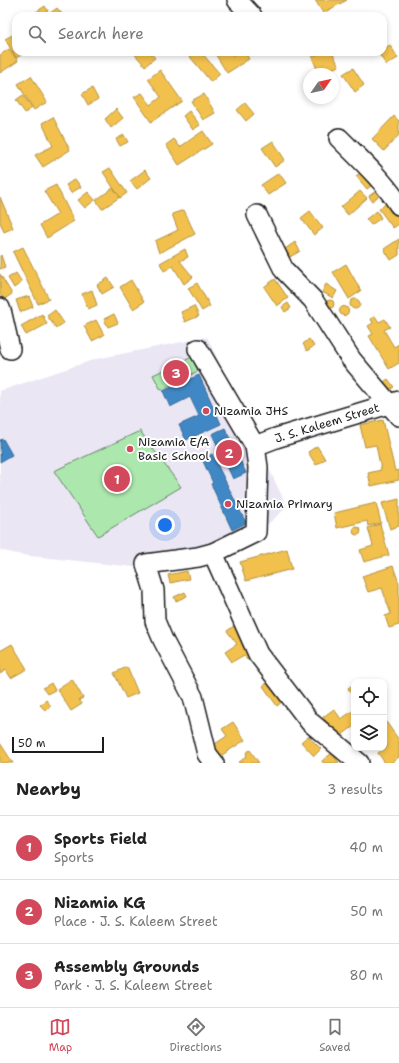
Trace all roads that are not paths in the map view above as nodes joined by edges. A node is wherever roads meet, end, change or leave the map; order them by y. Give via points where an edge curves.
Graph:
1 (237, 0) edge
2 (248, 12) edge
3 (339, 138) dead end
4 (399, 205) edge
5 (257, 215) dead end
6 (0, 308) edge
7 (10, 349) dead end
8 (198, 349) dead end
9 (396, 407) edge
10 (255, 446) junction
11 (213, 553) junction
12 (214, 763) edge
13 (359, 763) edge

1 - 2 street
3 - 4 street
5 - 9 street via 284,270 313,300 351,359
6 - 7 street
8 - 10 street
9 - 10 street, J. S. Kaleem Street via 276,438
10 - 11 street via 258,467 256,532
11 - 12 street via 146,564 154,590 156,621 163,640 193,697 207,754
11 - 13 street via 258,654 310,722

